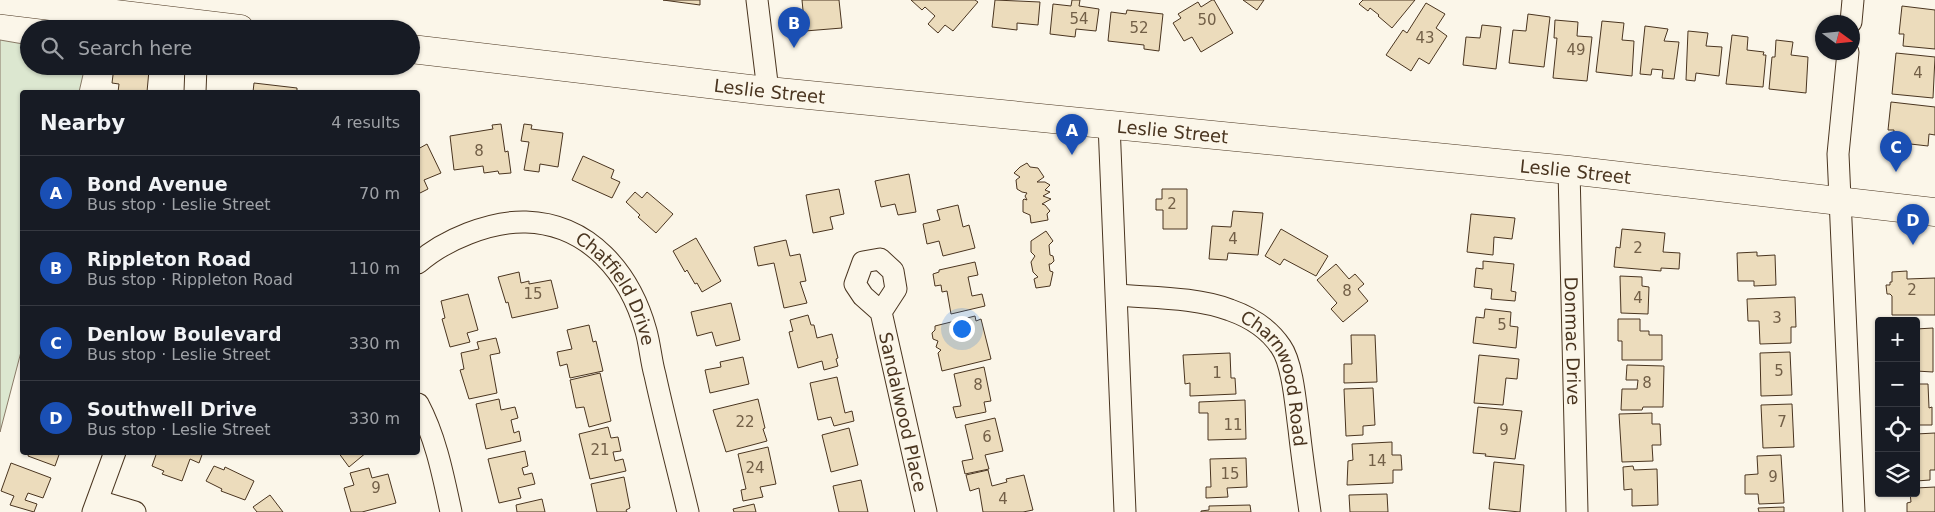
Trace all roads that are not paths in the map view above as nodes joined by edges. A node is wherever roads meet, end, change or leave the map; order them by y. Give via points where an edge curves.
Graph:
1 (0, 0) edge
2 (757, 0) edge
3 (1853, 0) edge
4 (1852, 15) edge
5 (153, 20) edge
6 (420, 50) edge
7 (1847, 60) edge
8 (196, 75) edge
9 (195, 90) edge
10 (768, 91) junction
11 (1110, 124) junction
12 (1569, 170) junction
13 (1839, 202) junction
14 (1935, 212) edge
15 (420, 261) edge
16 (1117, 295) junction
17 (881, 312) dead end
18 (420, 408) edge
19 (114, 455) edge
20 (96, 507) edge
21 (134, 512) edge
22 (451, 512) edge
23 (688, 512) edge
24 (926, 512) edge
25 (1125, 512) edge
26 (1310, 512) edge
27 (1577, 512) edge
28 (1854, 512) edge

1 - 5 main road
2 - 10 street
3 - 4 street
6 - 10 main road, Leslie Street
7 - 13 street via 1838,154
8 - 9 street
10 - 11 main road, Leslie Street
11 - 12 main road, Leslie Street
11 - 16 street
12 - 13 main road, Leslie Street
12 - 27 street, Donmac Drive
13 - 14 main road, Leslie Street
13 - 28 street
15 - 23 street, Chatfield Drive via 432,251 473,233 518,222 541,223 566,230 601,252 627,284 646,331
16 - 25 street
16 - 26 street, Charnwood Road via 1229,309 1265,328 1282,348 1289,368 1296,397
17 - 24 street, Sandalwood Place
18 - 22 street via 438,454
19 - 20 street
20 - 21 street

